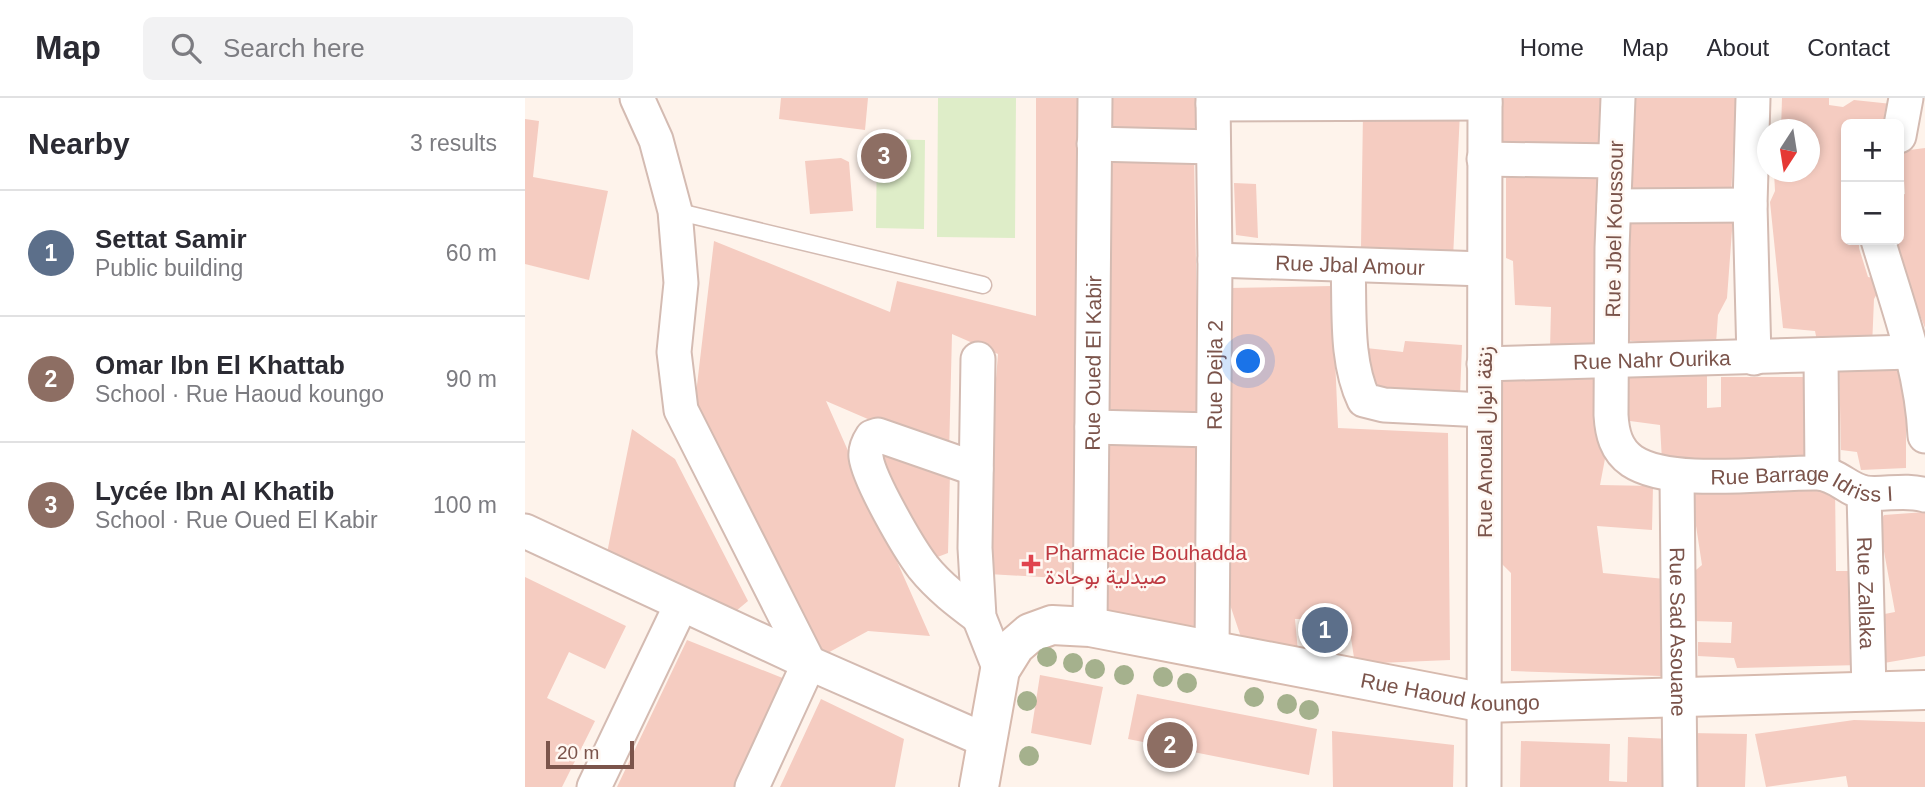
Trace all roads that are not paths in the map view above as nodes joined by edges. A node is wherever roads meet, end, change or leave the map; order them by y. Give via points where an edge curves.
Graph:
1 (637, 98) edge
2 (1095, 98) edge
3 (1618, 98) edge
4 (1753, 98) edge
5 (1906, 98) edge
6 (1213, 101) edge
7 (1485, 101) edge
8 (1902, 119) edge
9 (1094, 144) junction
10 (1213, 147) junction
11 (1484, 159) junction
12 (1615, 162) junction
13 (1750, 205) junction
14 (1614, 206) junction
15 (675, 211) junction
16 (1879, 245) edge
17 (1215, 260) junction
18 (1348, 265) junction
19 (1483, 269) junction
20 (983, 285) dead end
21 (1911, 352) junction
22 (1821, 355) junction
23 (1754, 358) junction
24 (978, 359) dead end
25 (1611, 360) junction
26 (1484, 364) junction
27 (1484, 410) junction
28 (1092, 427) junction
29 (1213, 430) junction
30 (1925, 436) edge
31 (1925, 456) edge
32 (976, 469) junction
33 (1822, 473) junction
34 (1677, 476) junction
35 (1864, 493) junction
36 (1923, 494) edge
37 (525, 531) edge
38 (681, 605) junction
39 (979, 617) junction
40 (1090, 627) junction
41 (1212, 651) junction
42 (809, 663) junction
43 (1000, 670) junction
44 (1925, 690) edge
45 (1869, 691) junction
46 (1679, 697) junction
47 (1485, 704) junction
48 (988, 741) junction
49 (594, 787) edge
50 (752, 787) edge
51 (979, 787) edge
52 (1485, 787) edge
53 (1680, 787) edge

1 - 15 street via 656,140
2 - 9 street, Rue Oued El Kabir
3 - 12 street, Rue Jbel Koussour
4 - 13 street
5 - 8 street
6 - 7 street
6 - 10 street, Rue Dejla 2
7 - 11 street, Rue Anoual زنقة انوال
9 - 10 street
9 - 28 street, Rue Oued El Kabir
10 - 17 street, Rue Dejla 2
11 - 12 street
11 - 19 street, Rue Anoual زنقة انوال
12 - 14 street, Rue Jbel Koussour
13 - 14 street
13 - 23 street
14 - 25 street, Rue Jbel Koussour
15 - 20 lane
15 - 42 street via 681,283 674,352 681,410
16 - 21 street
17 - 18 street, Rue Jbal Amour
17 - 29 street, Rue Dejla 2
18 - 19 street, Rue Jbal Amour
18 - 27 street via 1352,351 1356,383 1364,400
19 - 26 street, Rue Anoual زنقة انوال
21 - 22 street, Rue Nahr Ourika
21 - 30 street
22 - 23 street, Rue Nahr Ourika
22 - 33 street
23 - 25 street, Rue Nahr Ourika
24 - 32 street
25 - 26 street, Rue Nahr Ourika
25 - 34 street, Rue Jbel Koussour via 1612,436 1630,460
26 - 27 street, Rue Anoual زنقة انوال
27 - 47 street, Rue Anoual زنقة انوال
28 - 29 street
28 - 40 street, Rue Oued El Kabir
29 - 41 street, Rue Dejla 2
31 - 36 street
32 - 39 street
32 - 39 street via 878,435 866,450 870,470 924,567
33 - 34 street, Rue Barrage Idriss I
33 - 35 street, Rue Barrage Idriss I
34 - 46 street, Rue Sad Asouane
35 - 36 street, Rue Barrage Idriss I
35 - 45 street, Rue Zallaka
37 - 38 street
38 - 42 street
38 - 49 street
39 - 43 street
40 - 41 street, Rue Haoud koungo
40 - 43 street, Rue Haoud koungo via 1052,625 1030,633
41 - 47 street, Rue Haoud koungo
42 - 48 street
42 - 50 street
43 - 48 street
44 - 45 street, Rue Haoud koungo
45 - 46 street, Rue Haoud koungo
46 - 47 street, Rue Haoud koungo
46 - 53 street, Rue Sad Asouane
47 - 52 street, Rue Anoual زنقة انوال
48 - 51 street

